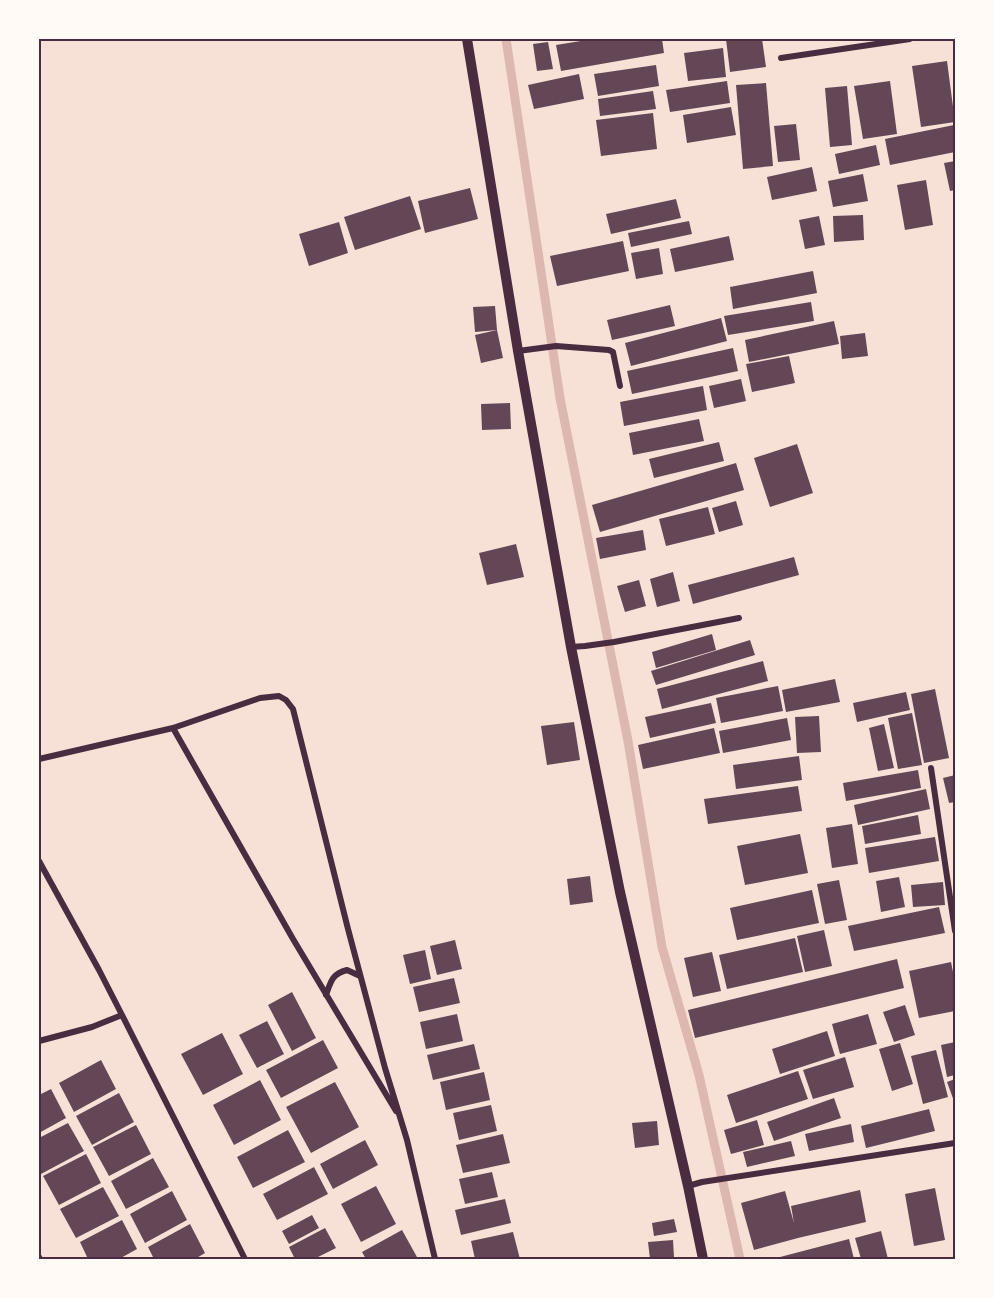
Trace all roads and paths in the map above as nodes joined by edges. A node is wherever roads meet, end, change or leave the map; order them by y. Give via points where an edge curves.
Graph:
1 (467, 39) edge
2 (910, 39) edge
3 (781, 58) dead end
4 (518, 351) junction
5 (620, 387) dead end
6 (739, 618) dead end
7 (571, 647) junction
8 (173, 728) junction
9 (39, 759) edge
10 (931, 768) dead end
11 (39, 861) edge
12 (955, 931) edge
13 (360, 976) junction
14 (326, 995) junction
15 (122, 1015) junction
16 (39, 1041) edge
17 (400, 1118) junction
18 (955, 1143) edge
19 (688, 1186) junction
20 (244, 1259) edge
21 (435, 1259) edge
22 (703, 1259) edge

1 - 4 street
2 - 3 street
4 - 5 street via 556,346 609,350 614,352
4 - 7 street
6 - 7 street
7 - 19 street via 620,892
8 - 9 street
8 - 13 street via 270,696 279,696 293,709
8 - 14 street
10 - 12 street
11 - 15 street
13 - 14 street via 347,970 337,974
13 - 17 street
14 - 17 street
15 - 16 street
15 - 20 street
17 - 21 street
18 - 19 street
19 - 22 street

